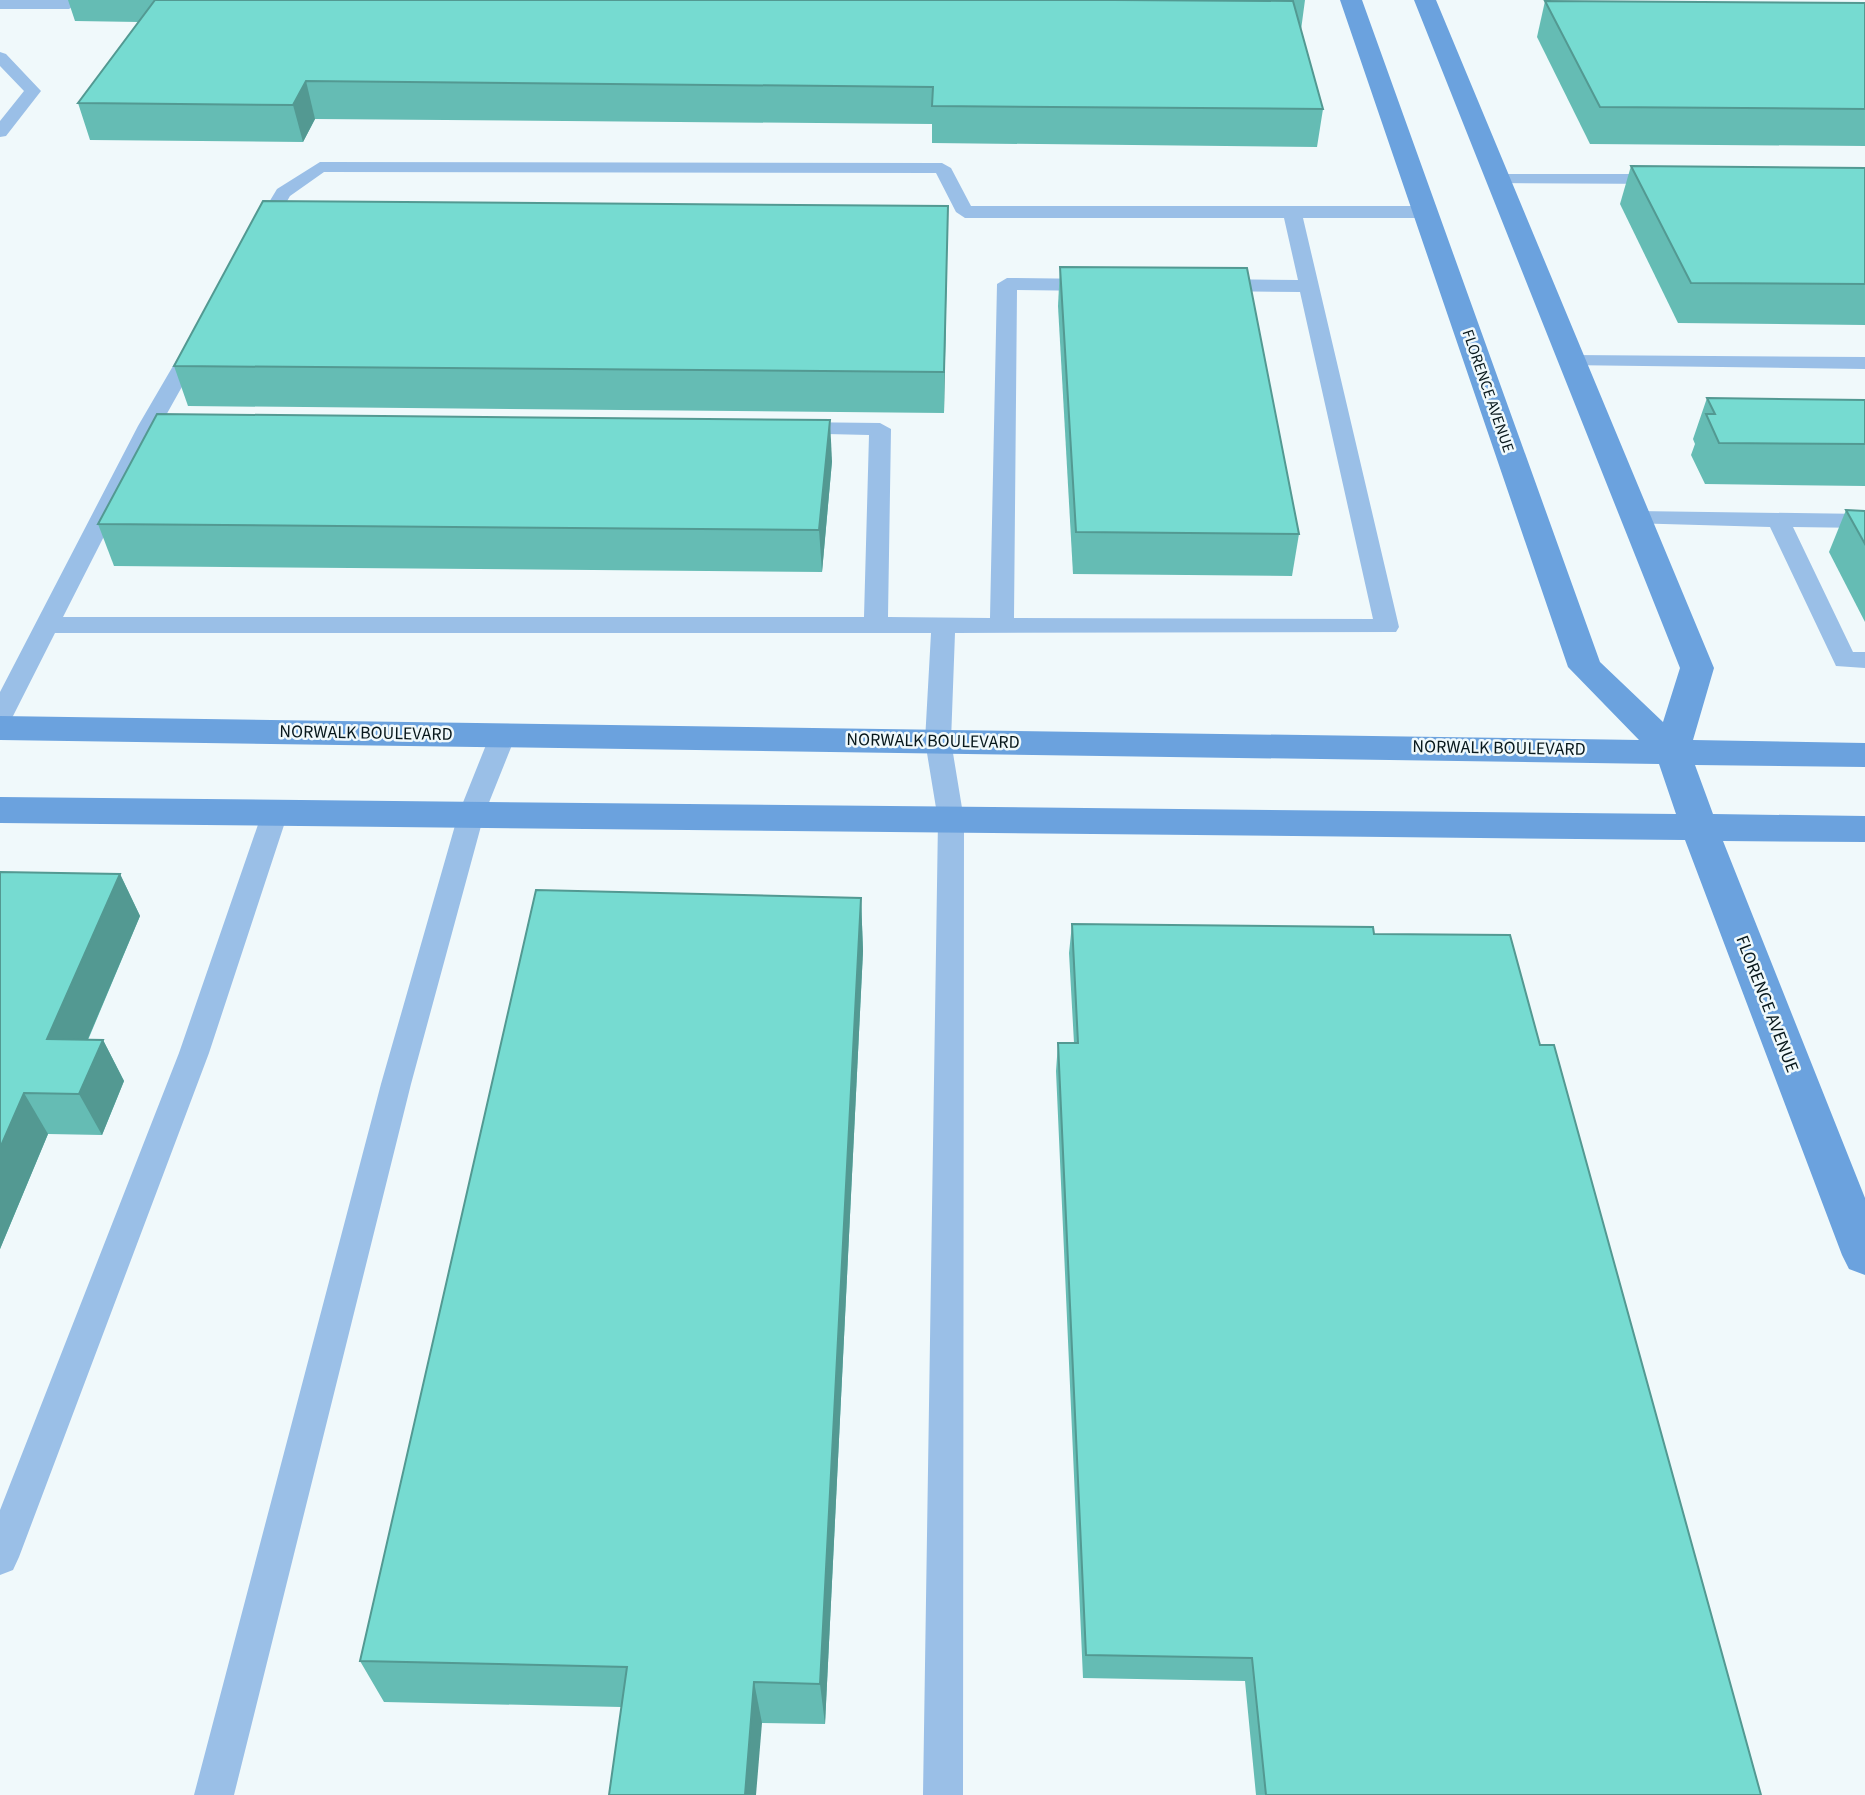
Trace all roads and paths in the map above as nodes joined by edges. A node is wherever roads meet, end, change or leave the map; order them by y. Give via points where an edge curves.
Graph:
1 (1351, 0) edge
2 (1425, 0) edge
3 (0, 4) edge
4 (69, 4) dead end
5 (0, 57) edge
6 (0, 132) edge
7 (1498, 178) junction
8 (1687, 179) edge
9 (1292, 212) junction
10 (1426, 212) junction
11 (249, 251) edge
12 (1116, 285) edge
13 (1199, 285) edge
14 (1309, 286) junction
15 (209, 321) edge
16 (1572, 361) junction
17 (1865, 363) edge
18 (149, 426) junction
19 (176, 426) edge
20 (770, 428) edge
21 (1636, 518) junction
22 (1778, 520) junction
23 (1865, 521) edge
24 (45, 625) junction
25 (943, 625) junction
26 (876, 626) junction
27 (1002, 626) junction
28 (1865, 660) edge
29 (0, 716) edge
30 (0, 728) edge
31 (503, 735) junction
32 (938, 741) junction
33 (1672, 751) junction
34 (1865, 755) edge
35 (0, 810) edge
36 (275, 813) junction
37 (471, 815) junction
38 (951, 820) junction
39 (1699, 827) junction
40 (1865, 830) edge
41 (1865, 1255) edge
42 (0, 1557) edge
43 (214, 1795) edge
44 (943, 1795) edge

1 - 10 main road, FLORENCE AVENUE
2 - 7 main road
3 - 4 lane
5 - 6 lane via 33,91
7 - 8 lane
7 - 16 main road
9 - 10 lane
9 - 11 lane via 965,212 943,168 320,167 283,193
9 - 14 lane
10 - 33 main road, FLORENCE AVENUE via 1585,667
12 - 27 lane via 1007,284
13 - 14 lane
14 - 27 lane via 1387,626
15 - 18 lane
16 - 17 lane
16 - 21 main road
18 - 19 lane
18 - 24 lane
20 - 26 lane via 880,429
21 - 22 lane
21 - 33 main road via 1697,668
22 - 23 lane
22 - 28 lane via 1846,660
24 - 26 lane
24 - 29 lane
25 - 26 lane
25 - 27 lane
25 - 32 lane
30 - 31 main road, NORWALK BOULEVARD
31 - 32 main road, NORWALK BOULEVARD
31 - 37 lane
32 - 33 main road, NORWALK BOULEVARD
32 - 38 lane
33 - 34 main road, NORWALK BOULEVARD
33 - 39 main road, FLORENCE AVENUE
35 - 36 main road
36 - 37 main road
36 - 42 lane via 194,1053
37 - 38 main road
37 - 43 lane via 396,1084
38 - 39 main road
38 - 44 lane
39 - 40 main road
39 - 41 main road, FLORENCE AVENUE

